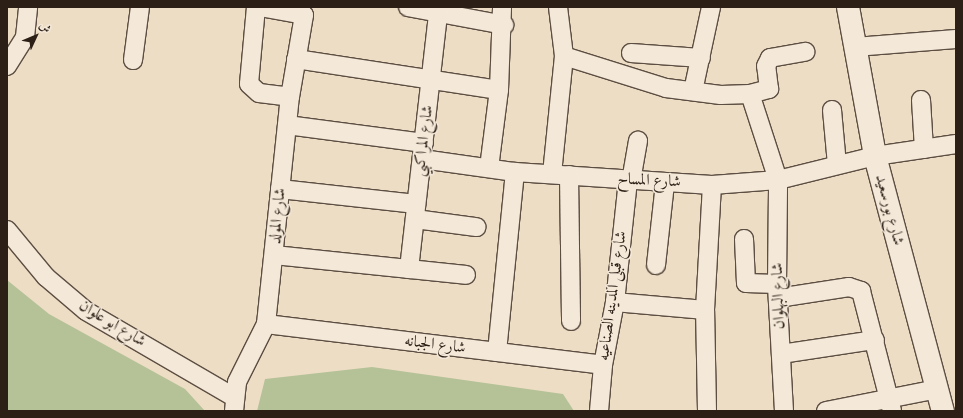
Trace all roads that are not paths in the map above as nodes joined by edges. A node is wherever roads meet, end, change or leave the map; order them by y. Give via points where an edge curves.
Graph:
1 (28, 7) edge
2 (140, 7) edge
3 (256, 7) edge
4 (260, 7) edge
5 (408, 7) edge
6 (502, 7) edge
7 (558, 7) edge
8 (711, 7) edge
9 (848, 7) edge
10 (438, 13) junction
11 (504, 25) junction
12 (956, 39) edge
13 (855, 46) junction
14 (805, 52) dead end
15 (631, 53) dead end
16 (564, 56) junction
17 (701, 58) junction
18 (296, 59) junction
19 (133, 60) dead end
20 (7, 66) edge
21 (431, 80) junction
22 (499, 90) junction
23 (693, 91) junction
24 (750, 94) junction
25 (290, 97) junction
26 (921, 100) dead end
27 (832, 110) dead end
28 (287, 125) junction
29 (638, 141) dead end
30 (955, 148) edge
31 (924, 149) junction
32 (423, 151) junction
33 (875, 156) junction
34 (837, 165) junction
35 (489, 168) junction
36 (515, 172) junction
37 (552, 174) junction
38 (569, 175) junction
39 (778, 180) junction
40 (630, 181) junction
41 (664, 183) junction
42 (712, 184) junction
43 (280, 189) junction
44 (415, 212) junction
45 (476, 227) dead end
46 (7, 230) edge
47 (744, 239) dead end
48 (274, 255) junction
49 (656, 265) dead end
50 (409, 269) junction
51 (466, 275) dead end
52 (778, 291) junction
53 (615, 302) junction
54 (705, 310) junction
55 (571, 321) dead end
56 (266, 324) junction
57 (875, 340) junction
58 (497, 352) junction
59 (781, 354) junction
60 (603, 365) junction
61 (936, 389) junction
62 (234, 404) edge
63 (890, 405) edge
64 (835, 410) edge
65 (599, 411) edge
66 (707, 411) edge
67 (784, 411) edge
68 (943, 411) edge

1 - 20 street via 25,37
2 - 19 street
3 - 25 street via 249,84 259,93
4 - 18 street, شارع المولد via 304,15
5 - 10 street
6 - 11 street
7 - 16 street
8 - 17 street
9 - 13 street, شارع بورسعيد
10 - 11 street
10 - 21 street, شارع المراكبي
11 - 22 street
12 - 13 street
13 - 33 street, شارع بورسعيد
14 - 24 street via 770,58 766,66 768,89
15 - 17 street
16 - 23 street via 639,81
16 - 37 street
17 - 23 street
18 - 21 street
18 - 25 street, شارع المولد
21 - 22 street
21 - 32 street, شارع المراكبي
22 - 35 street
23 - 24 street via 721,95
24 - 39 street, شارع البهلوان
25 - 28 street, شارع المولد
26 - 31 street
27 - 34 street
28 - 32 street, شارع المساح
28 - 43 street, شارع المولد
29 - 40 street, شارع قبلى المدينه الصناعيه
30 - 31 street, شارع المساح
31 - 33 street, شارع المساح
32 - 35 street, شارع المساح
32 - 44 street, شارع المراكبي
33 - 34 street, شارع المساح
33 - 61 street, شارع بورسعيد
34 - 39 street, شارع المساح
35 - 36 street, شارع المساح
36 - 37 street, شارع المساح
36 - 58 street
37 - 38 street, شارع المساح
38 - 40 street, شارع المساح
38 - 55 street
39 - 42 street, شارع المساح
39 - 52 street, شارع البهلوان
40 - 41 street, شارع المساح
40 - 53 street, شارع قبلى المدينه الصناعيه
41 - 42 street, شارع المساح
41 - 49 street
42 - 54 street
43 - 44 street
43 - 48 street, شارع المولد
44 - 45 street
44 - 50 street, شارع المراكبي
46 - 62 street, شارع ابو علوان via 46,277 86,311
47 - 52 street via 746,283
48 - 50 street
48 - 56 street, شارع المولد
50 - 51 street
52 - 57 street via 849,286 858,288 864,295
52 - 59 street, شارع البهلوان
53 - 54 street
53 - 60 street, شارع قبلى المدينه الصناعيه
54 - 66 street
56 - 58 street, شارع الجبانه
56 - 62 street, شارع المولد via 237,382
57 - 59 street
57 - 63 street
58 - 60 street, شارع الجبانه
59 - 67 street, شارع البهلوان
60 - 65 street, شارع قبلى المدينه الصناعيه
61 - 63 street
61 - 68 street, شارع بورسعيد
63 - 64 street

